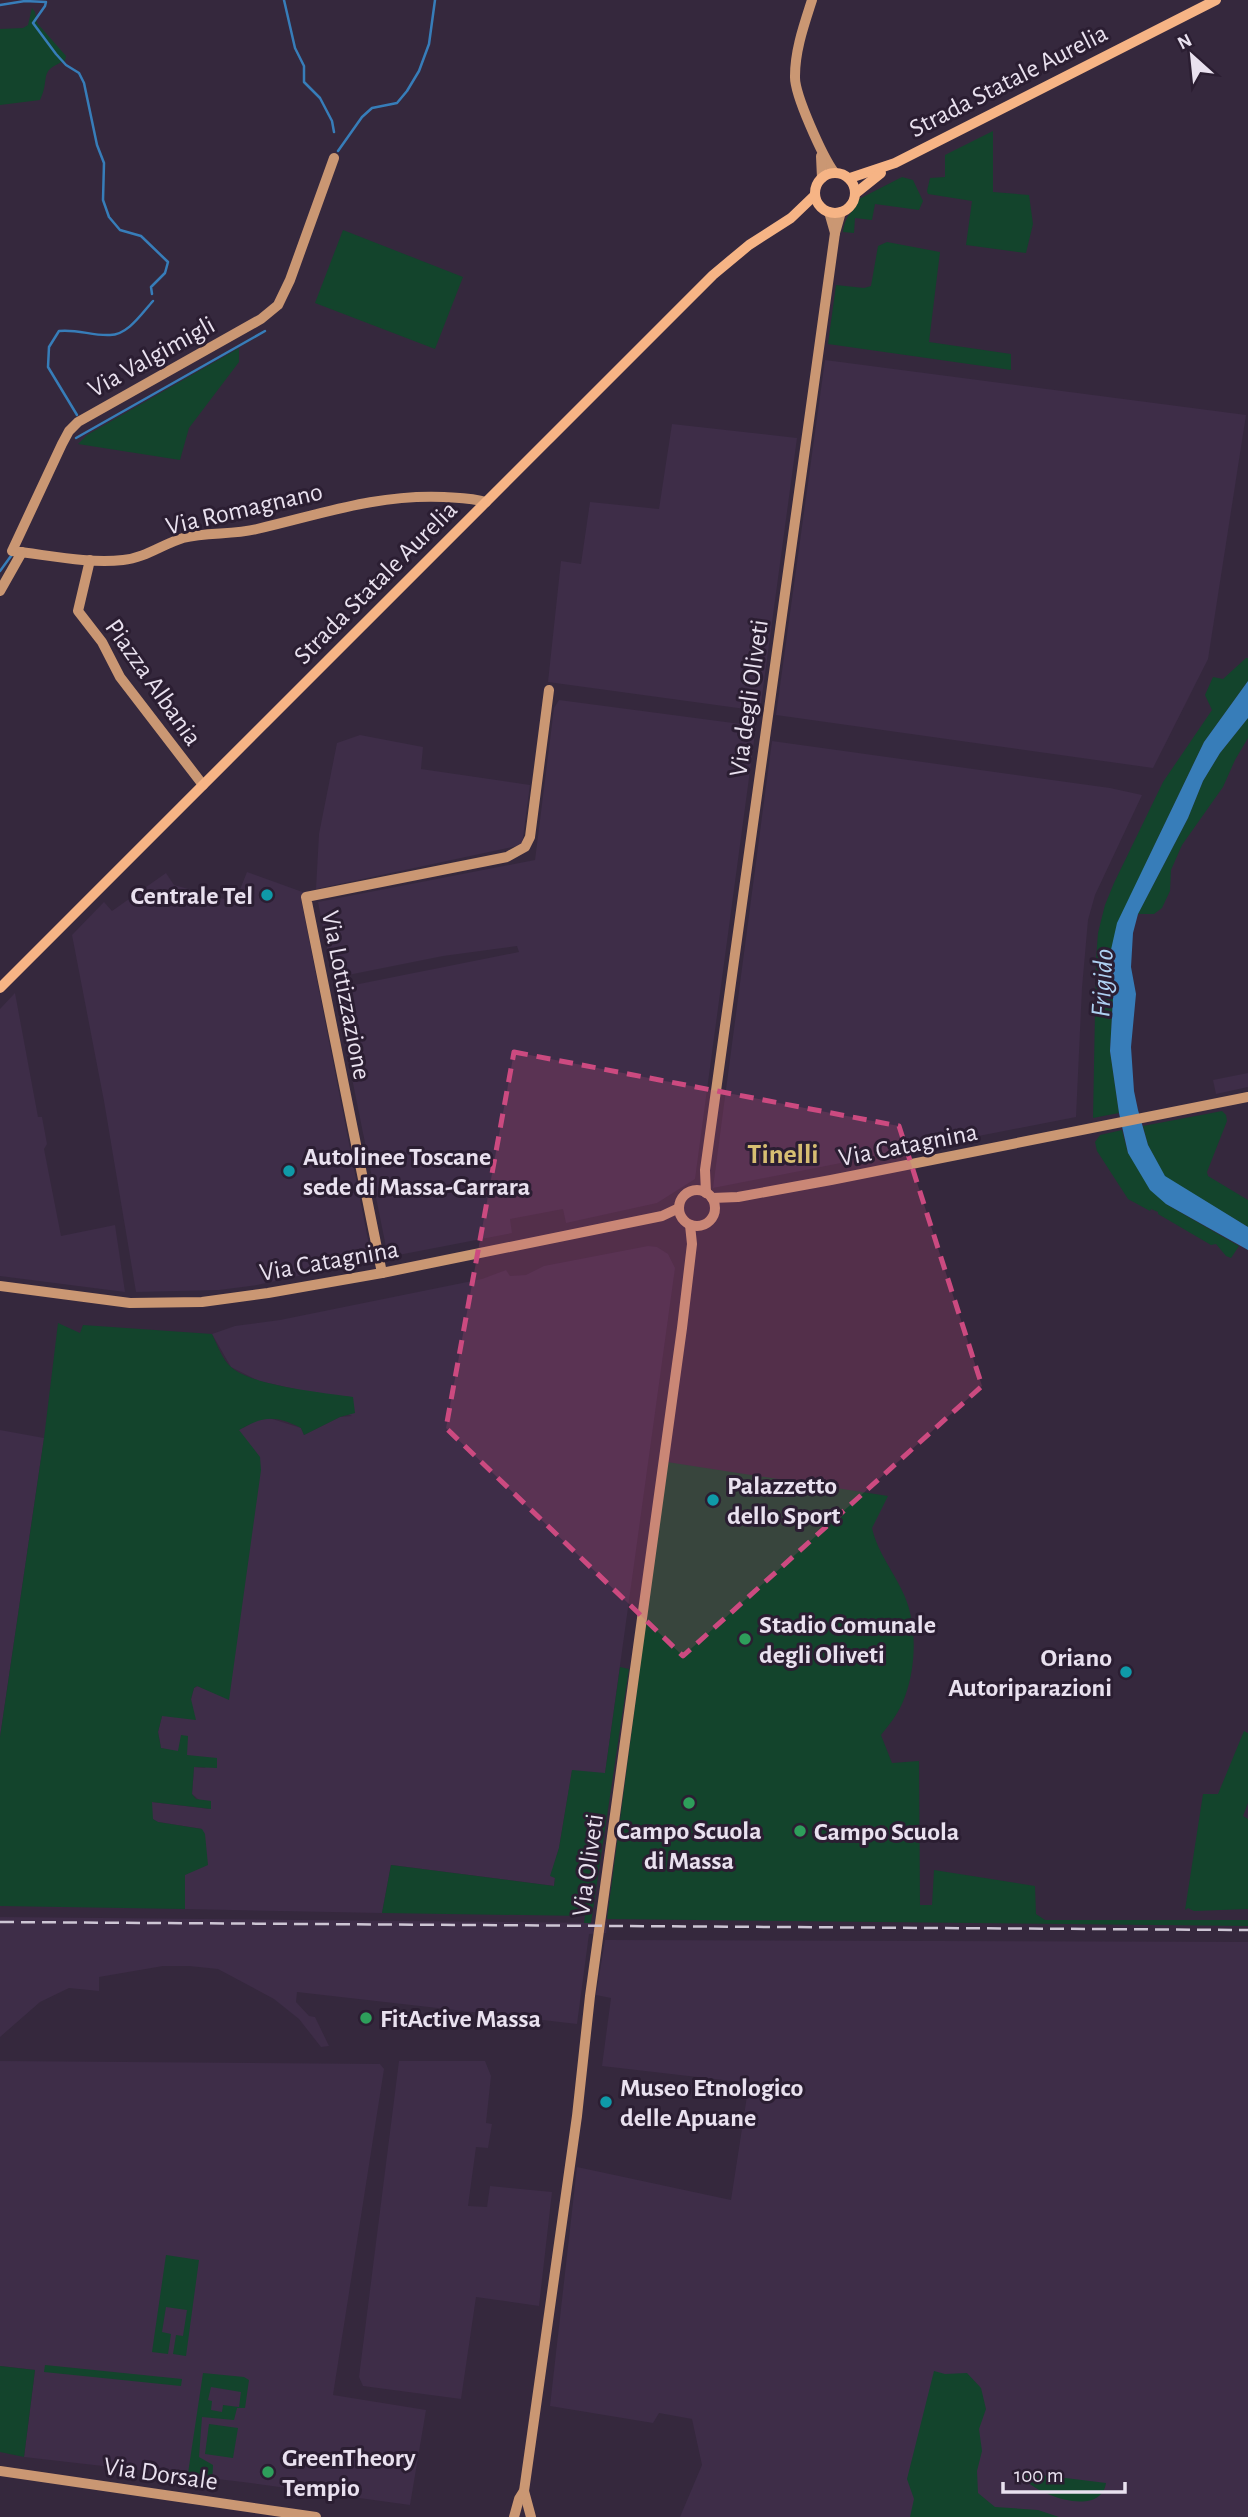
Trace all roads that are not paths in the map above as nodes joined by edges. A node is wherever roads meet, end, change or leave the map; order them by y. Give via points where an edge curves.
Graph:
1 (812, 0) edge
2 (1216, 0) edge
3 (821, 152) junction
4 (334, 158) dead end
5 (895, 163) junction
6 (834, 172) junction
7 (822, 178) junction
8 (850, 178) junction
9 (856, 193) junction
10 (815, 195) junction
11 (826, 210) junction
12 (841, 212) junction
13 (791, 218) junction
14 (835, 233) junction
15 (486, 502) junction
16 (17, 551) junction
17 (90, 559) junction
18 (0, 591) edge
19 (549, 690) dead end
20 (203, 785) junction
21 (0, 988) edge
22 (1248, 1097) edge
23 (705, 1170) junction
24 (695, 1191) junction
25 (709, 1196) junction
26 (738, 1197) junction
27 (714, 1211) junction
28 (688, 1219) junction
29 (382, 1273) junction
30 (0, 1286) edge
31 (0, 2471) edge
32 (524, 2491) junction
33 (316, 2517) edge
34 (514, 2517) edge
35 (531, 2517) edge

1 - 3 main road via 797,50 794,79
2 - 5 main road, Strada Statale Aurelia
3 - 6 main road
3 - 7 main road
4 - 16 main road, Via Valgimigli via 278,305 71,428
5 - 8 main road, Strada Statale Aurelia
5 - 9 main road, Strada Statale Aurelia
6 - 7 main road
6 - 8 main road
7 - 10 main road, Strada Statale Aurelia
8 - 9 main road
9 - 12 main road, Strada Statale Aurelia via 852,205
10 - 11 main road
10 - 13 main road, Strada Statale Aurelia
11 - 12 main road, Strada Statale Aurelia
11 - 13 main road, Strada Statale Aurelia
11 - 14 main road, Via degli Oliveti
12 - 14 main road, Via degli Oliveti
13 - 15 main road, Strada Statale Aurelia via 748,245 713,275
14 - 23 main road, Via degli Oliveti
15 - 17 main road, Via Romagnano via 418,496 377,499 254,530 183,538 122,561
15 - 20 main road, Strada Statale Aurelia
16 - 17 main road, Via Romagnano
16 - 18 main road, Via Valgimigli
17 - 20 main road, Piazza Albania via 78,611 102,642 120,677
19 - 29 main road, Via Lottizzazione via 526,847 507,857 306,897
20 - 21 main road, Strada Statale Aurelia
22 - 26 main road, Via Catagnina
23 - 24 main road
23 - 25 main road
24 - 25 main road
24 - 28 main road via 683,1197
25 - 26 main road, Via Catagnina
25 - 27 main road
26 - 27 main road, Via Catagnina
27 - 28 main road via 710,1221
28 - 29 main road, Via Catagnina via 662,1216
28 - 32 main road, Via Oliveti via 692,1244
29 - 30 main road, Via Catagnina via 175,1304
31 - 33 main road, Via Dorsale
32 - 34 main road, Via Oliveti
32 - 35 main road, Via Oliveti

